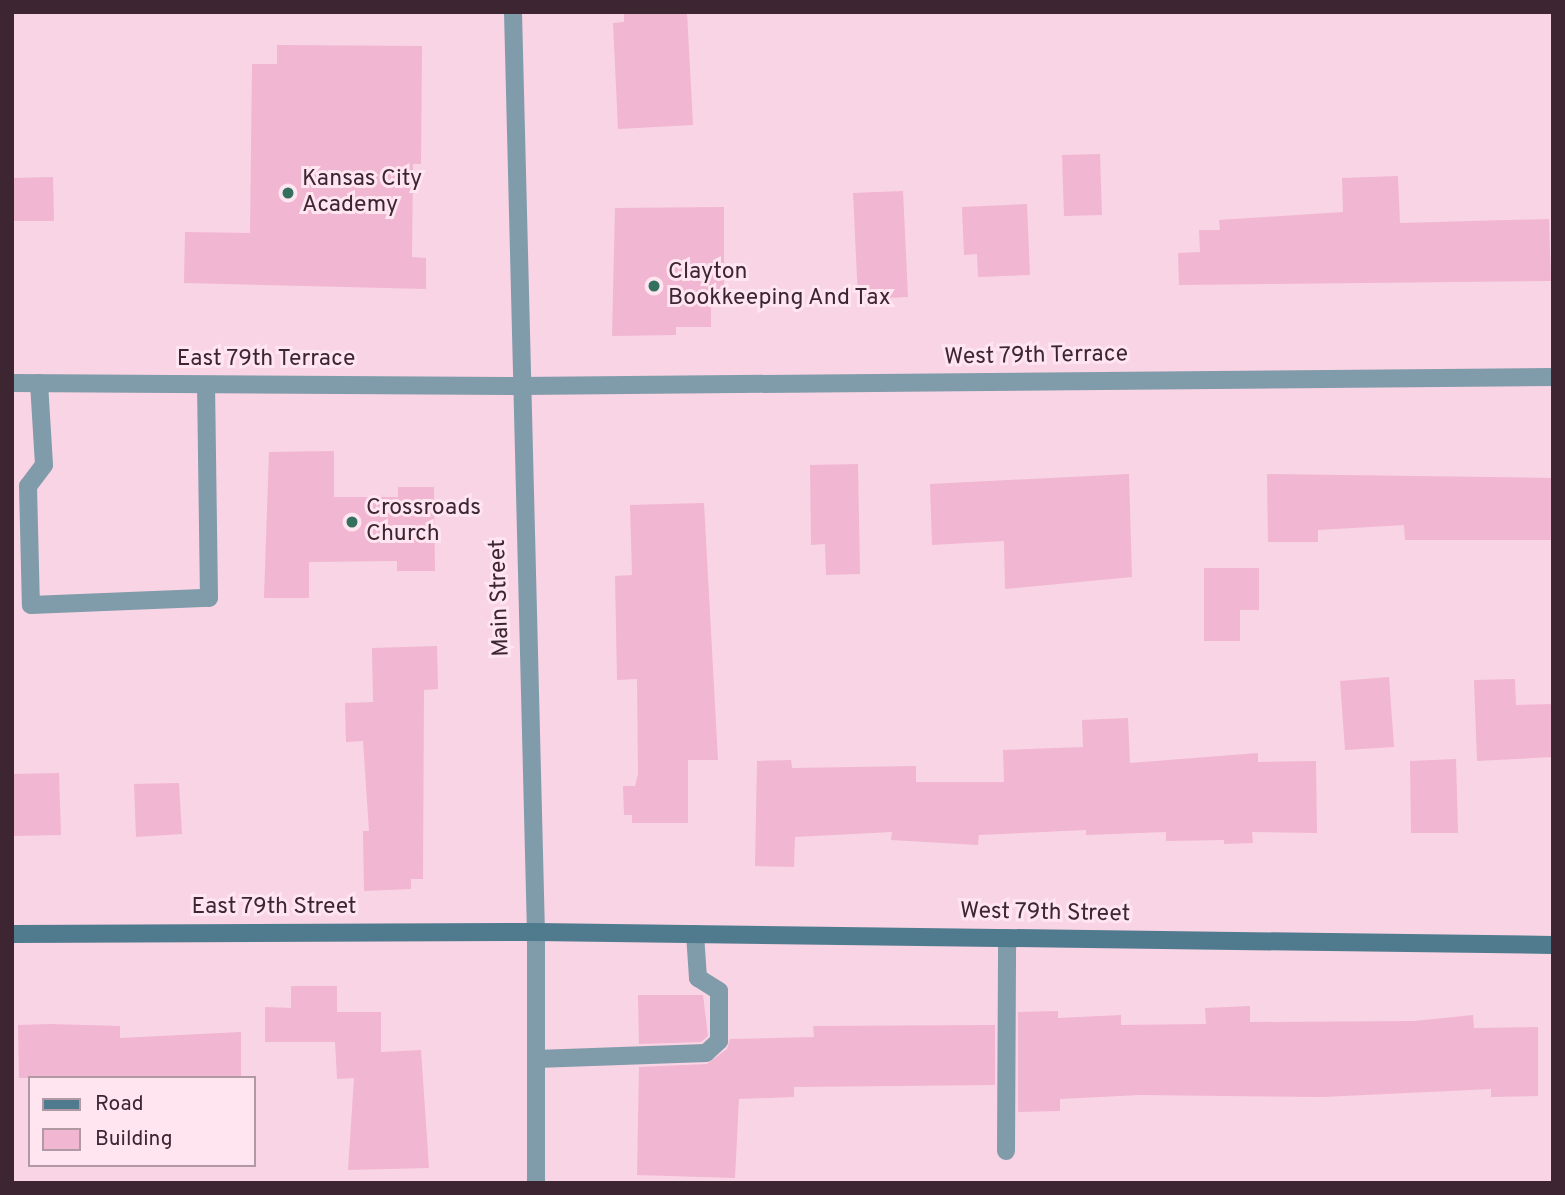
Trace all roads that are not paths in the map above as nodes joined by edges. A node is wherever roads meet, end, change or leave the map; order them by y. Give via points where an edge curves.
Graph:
1 (513, 12) edge
2 (1553, 377) edge
3 (12, 383) edge
4 (39, 383) junction
5 (206, 385) junction
6 (519, 386) junction
7 (536, 932) junction
8 (12, 934) edge
9 (695, 934) junction
10 (1007, 938) junction
11 (1553, 944) edge
12 (536, 1059) junction
13 (1006, 1151) dead end
14 (536, 1183) edge

1 - 6 street, Main Street
2 - 6 street, West 79th Terrace
3 - 4 street, East 79th Terrace
4 - 5 street, East 79th Terrace
4 - 5 street via 44,465 28,486 31,605 209,598
5 - 6 street, East 79th Terrace
6 - 7 street, Main Street
7 - 8 street, East 79th Street
7 - 9 street, West 79th Street
7 - 12 street, Main Street
9 - 10 street, West 79th Street
9 - 12 street via 698,978 719,991 719,1041 706,1053
10 - 11 street, West 79th Street
10 - 13 street
12 - 14 street, Main Street

